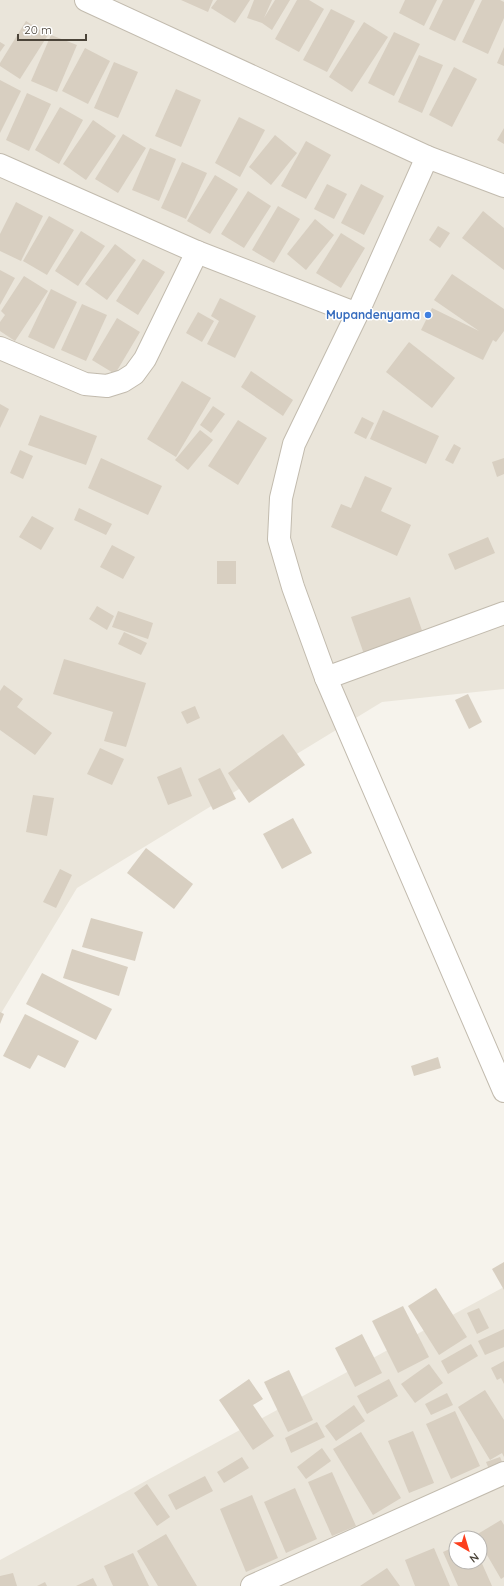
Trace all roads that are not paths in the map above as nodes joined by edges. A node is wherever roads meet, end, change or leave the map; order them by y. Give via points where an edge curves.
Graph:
1 (86, 0) edge
2 (427, 157) junction
3 (0, 165) edge
4 (504, 186) edge
5 (196, 252) junction
6 (357, 314) junction
7 (0, 348) edge
8 (504, 613) edge
9 (326, 678) junction
10 (504, 1091) edge
11 (504, 1473) edge
12 (252, 1586) edge

1 - 2 street
2 - 4 street
2 - 6 street
3 - 5 street
5 - 6 street
5 - 7 street via 146,359 134,374 122,381 107,386 85,384
6 - 9 street via 294,444 281,498 279,539 292,587
8 - 9 street
9 - 10 street
11 - 12 street

